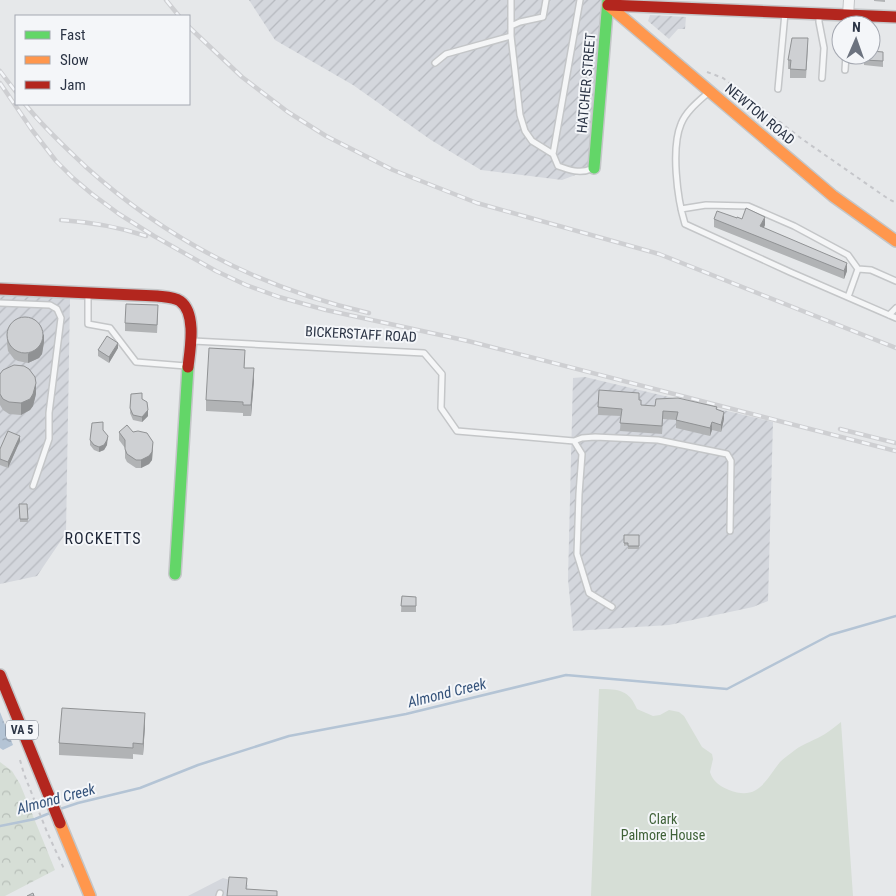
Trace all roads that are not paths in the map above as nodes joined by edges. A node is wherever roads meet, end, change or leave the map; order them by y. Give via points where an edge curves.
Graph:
1 (511, 0) edge
2 (546, 0) edge
3 (580, 0) edge
4 (849, 0) edge
5 (608, 2) edge
6 (676, 4) edge
7 (785, 13) junction
8 (819, 14) junction
9 (848, 15) edge
10 (831, 16) edge
11 (896, 17) edge
12 (881, 18) edge
13 (511, 26) junction
14 (510, 36) junction
15 (435, 63) dead end
16 (845, 65) edge
17 (845, 70) dead end
18 (822, 78) dead end
19 (778, 89) dead end
20 (710, 92) junction
21 (553, 154) junction
22 (594, 168) joint
23 (680, 210) junction
24 (896, 241) edge
25 (858, 269) junction
26 (896, 281) edge
27 (0, 289) edge
28 (88, 293) junction
29 (848, 297) junction
30 (0, 303) edge
31 (896, 308) edge
32 (889, 315) junction
33 (896, 318) edge
34 (190, 341) junction
35 (188, 366) junction
36 (574, 441) junction
37 (33, 486) dead end
38 (730, 531) dead end
39 (176, 574) dead end
40 (612, 607) dead end
41 (0, 675) edge
42 (90, 896) edge

1 - 13 lane
2 - 13 lane via 544,17
3 - 21 lane
4 - 9 street
5 - 6 street
5 - 20 street, NEWTON ROAD
5 - 22 street, HATCHER STREET
6 - 7 street
7 - 8 street
7 - 19 lane
8 - 10 street
8 - 18 lane via 824,48
11 - 12 street
13 - 14 lane
14 - 15 lane via 446,54
14 - 21 lane via 525,131 532,141
16 - 17 lane
20 - 23 lane via 686,115 679,130 676,174
20 - 24 street, NEWTON ROAD via 832,196
21 - 22 lane via 558,166 585,172
23 - 25 lane via 706,205 748,206 848,255
23 - 29 lane via 685,224
25 - 26 lane via 871,270
25 - 29 lane
27 - 28 street
28 - 34 street via 174,297 186,305 189,313
28 - 35 lane via 88,324 110,328 136,362
29 - 32 lane
30 - 37 lane via 50,305 57,309 61,318 49,413 49,439
31 - 32 lane
32 - 33 lane
34 - 35 street
34 - 36 lane, BICKERSTAFF ROAD via 424,352 442,374 441,408 457,431
35 - 39 street
36 - 38 lane via 595,437 658,440 727,454 731,461
36 - 40 lane via 582,454 577,554 589,593
41 - 42 street, VA 5

